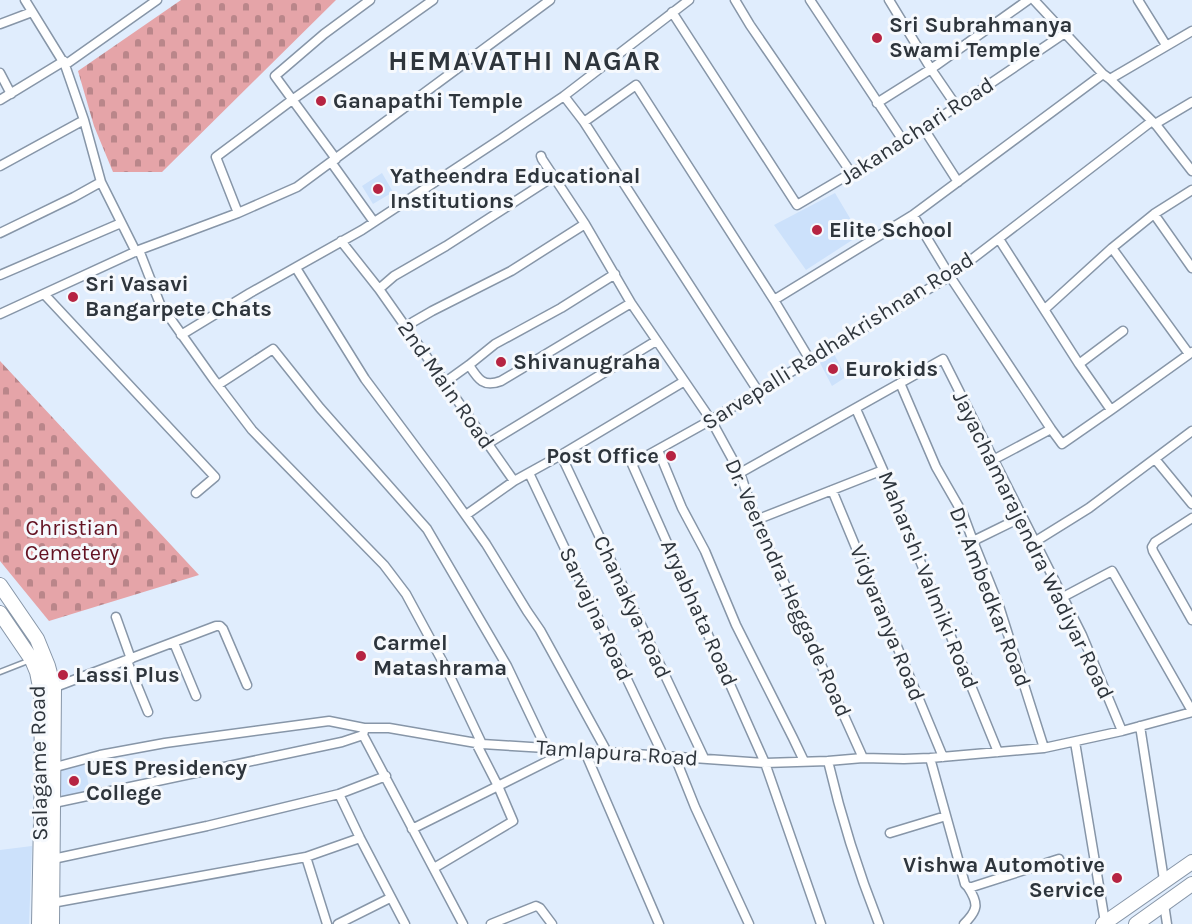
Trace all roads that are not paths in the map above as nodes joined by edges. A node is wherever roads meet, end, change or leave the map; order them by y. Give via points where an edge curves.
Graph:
1 (25, 0) edge
2 (157, 0) edge
3 (370, 0) edge
4 (433, 0) edge
5 (550, 0) edge
6 (689, 0) edge
7 (735, 0) edge
8 (810, 0) edge
9 (889, 0) edge
10 (1028, 0) edge
11 (1034, 0) edge
12 (1138, 0) edge
13 (32, 12) junction
14 (672, 12) junction
15 (0, 24) edge
16 (1192, 31) edge
17 (1065, 33) junction
18 (1166, 45) junction
19 (64, 63) junction
20 (932, 69) junction
21 (0, 73) edge
22 (1102, 74) junction
23 (1110, 80) junction
24 (11, 94) junction
25 (564, 96) junction
26 (0, 100) edge
27 (292, 100) junction
28 (1192, 102) edge
29 (877, 103) junction
30 (957, 107) junction
31 (84, 120) junction
32 (584, 122) junction
33 (1154, 123) junction
34 (924, 129) junction
35 (904, 142) junction
36 (542, 156) dead end
37 (334, 160) junction
38 (0, 166) edge
39 (1192, 171) edge
40 (852, 174) junction
41 (553, 177) junction
42 (101, 182) junction
43 (958, 182) junction
44 (1192, 190) edge
45 (238, 213) junction
46 (1154, 214) junction
47 (914, 215) junction
48 (374, 222) junction
49 (121, 223) junction
50 (585, 224) junction
51 (0, 233) edge
52 (999, 239) junction
53 (341, 242) junction
54 (1112, 248) junction
55 (137, 251) junction
56 (296, 268) junction
57 (1192, 268) edge
58 (615, 274) junction
59 (0, 275) edge
60 (950, 276) junction
61 (379, 289) junction
62 (44, 294) junction
63 (774, 300) junction
64 (631, 303) junction
65 (1045, 309) junction
66 (0, 314) edge
67 (406, 328) junction
68 (1123, 331) dead end
69 (181, 335) junction
70 (656, 341) junction
71 (1190, 356) edge
72 (810, 360) junction
73 (1079, 364) junction
74 (470, 365) junction
75 (684, 382) junction
76 (444, 383) junction
77 (900, 383) junction
78 (218, 385) junction
79 (758, 391) junction
80 (856, 409) junction
81 (1111, 410) junction
82 (711, 420) junction
83 (1051, 429) junction
84 (1192, 431) edge
85 (487, 444) junction
86 (658, 450) junction
87 (561, 455) junction
88 (1155, 459) junction
89 (993, 460) junction
90 (632, 464) joint
91 (883, 470) junction
92 (529, 473) junction
93 (740, 473) junction
94 (514, 481) junction
95 (832, 490) junction
96 (196, 493) dead end
97 (1192, 504) edge
98 (466, 515) junction
99 (1022, 517) junction
100 (1192, 518) edge
101 (756, 520) junction
102 (974, 541) junction
103 (1036, 542) junction
104 (0, 585) edge
105 (1063, 597) junction
106 (0, 613) edge
107 (116, 617) dead end
108 (1192, 619) edge
109 (174, 643) junction
110 (32, 660) junction
111 (129, 660) junction
112 (0, 672) edge
113 (247, 685) dead end
114 (47, 690) junction
115 (196, 696) dead end
116 (1192, 711) edge
117 (148, 712) dead end
118 (1140, 726) junction
119 (364, 731) junction
120 (1122, 731) junction
121 (1075, 742) junction
122 (479, 744) junction
123 (546, 748) junction
124 (1044, 748) junction
125 (566, 752) junction
126 (585, 752) junction
127 (607, 752) junction
128 (998, 752) junction
129 (663, 755) junction
130 (675, 757) junction
131 (943, 757) junction
132 (863, 758) junction
133 (930, 758) junction
134 (704, 759) junction
135 (804, 761) junction
136 (828, 761) junction
137 (765, 763) junction
138 (48, 768) junction
139 (386, 776) junction
140 (498, 786) junction
141 (339, 794) junction
142 (54, 803) junction
143 (946, 816) junction
144 (412, 829) junction
145 (890, 833) dead end
146 (360, 838) junction
147 (306, 857) junction
148 (53, 859) junction
149 (1059, 860) dead end
150 (1192, 862) edge
151 (434, 868) junction
152 (1164, 880) junction
153 (1192, 884) edge
154 (968, 886) junction
155 (390, 898) junction
156 (52, 903) junction
157 (1164, 904) junction
158 (1105, 923) edge
159 (39, 924) edge
160 (52, 924) edge
161 (327, 924) edge
162 (338, 924) edge
163 (405, 924) edge
164 (463, 924) edge
165 (491, 924) edge
166 (552, 924) edge
167 (659, 924) edge
168 (749, 924) edge
169 (821, 924) edge
170 (879, 924) edge
171 (964, 924) edge
172 (1136, 924) edge
173 (1167, 924) edge

1 - 13 street
2 - 19 street
3 - 27 street via 275,76
4 - 27 street
5 - 37 street
6 - 14 street
7 - 40 street
8 - 29 street
9 - 20 street
10 - 20 street
11 - 17 street
12 - 18 street
13 - 15 street
13 - 19 street
14 - 25 street
14 - 40 street, Jakanachari Road via 797,205
16 - 18 street
17 - 22 street
17 - 30 street, Jakanachari Road
18 - 23 street
19 - 24 street
19 - 31 street
20 - 29 street
20 - 30 street
21 - 24 street
22 - 23 street
22 - 43 street
23 - 33 street
24 - 26 street
25 - 32 street
25 - 48 street
27 - 37 street
27 - 45 street via 216,157
28 - 33 street, Sarvepalli Radhakrishnan Road
29 - 35 street
30 - 34 street, Jakanachari Road
31 - 38 street
31 - 42 street
32 - 63 street via 636,85
32 - 79 street
33 - 39 street
33 - 52 street, Sarvepalli Radhakrishnan Road
34 - 35 street, Jakanachari Road
34 - 43 street
35 - 40 street, Jakanachari Road
36 - 41 street, Dr. Veerendra Heggade Road
37 - 45 street via 297,187
37 - 48 street
41 - 50 street, Dr. Veerendra Heggade Road
41 - 61 street
42 - 49 street
42 - 51 street
43 - 47 street
44 - 46 street
45 - 55 street
46 - 54 street
46 - 57 street
47 - 60 street
47 - 63 street
48 - 53 street
49 - 55 street
49 - 59 street
50 - 58 street, Dr. Veerendra Heggade Road
50 - 67 street via 511,271
52 - 60 street, Sarvepalli Radhakrishnan Road
52 - 65 street
53 - 56 street
53 - 61 street, 2nd Main Road
54 - 65 street
54 - 71 street
55 - 62 street
55 - 69 street via 160,304
56 - 69 street
56 - 98 street via 365,379
58 - 64 street, Dr. Veerendra Heggade Road
58 - 74 street via 495,344
60 - 72 street, Sarvepalli Radhakrishnan Road
60 - 83 street
61 - 67 street, 2nd Main Road
62 - 66 street
62 - 96 street via 215,477
63 - 72 street
64 - 70 street, Dr. Veerendra Heggade Road
64 - 74 street via 501,381 486,383
65 - 73 street
67 - 76 street, 2nd Main Road
68 - 73 street
69 - 78 street
70 - 75 street, Dr. Veerendra Heggade Road
70 - 85 street
71 - 81 street
72 - 79 street, Sarvepalli Radhakrishnan Road
73 - 81 street
74 - 76 street
75 - 82 street, Dr. Veerendra Heggade Road
75 - 87 street
76 - 85 street, 2nd Main Road
77 - 80 street
77 - 89 street, Jayachamarajendra Wadiyar Road via 943,359
77 - 102 street, Dr. Ambedkar Road via 936,467
78 - 122 street via 252,429 384,565 406,594 446,668
78 - 123 street via 273,350 427,529 507,666
79 - 82 street, Sarvepalli Radhakrishnan Road
80 - 91 street, Maharshi Valmiki Road
80 - 93 street
81 - 83 street via 1062,444
82 - 86 street, Sarvepalli Radhakrishnan Road
82 - 93 street, Dr. Veerendra Heggade Road
83 - 89 street
84 - 88 street
85 - 94 street, 2nd Main Road
86 - 90 street, Sarvepalli Radhakrishnan Road
86 - 135 street via 736,625
87 - 92 street
87 - 134 street, Chanakya Road
88 - 97 street
88 - 103 street
89 - 99 street, Jayachamarajendra Wadiyar Road
90 - 137 street, Aryabhata Road
91 - 95 street
91 - 128 street, Maharshi Valmiki Road
92 - 94 street
92 - 129 street, Sarvajna Road
93 - 101 street, Dr. Veerendra Heggade Road
94 - 98 street
95 - 101 street
95 - 131 street, Vidyaranya Road
98 - 127 street via 540,630
99 - 102 street
99 - 103 street, Jayachamarajendra Wadiyar Road
100 - 108 street via 1152,547
101 - 132 street, Dr. Veerendra Heggade Road
102 - 124 street, Dr. Ambedkar Road
103 - 105 street, Jayachamarajendra Wadiyar Road
104 - 114 main road via 37,639 48,666
105 - 116 street via 1112,571
105 - 120 street, Jayachamarajendra Wadiyar Road
106 - 110 main road, Salagame Road
107 - 111 street
109 - 111 street
109 - 113 street via 220,626
109 - 115 street
110 - 112 lane
110 - 114 main road, Salagame Road
111 - 114 street
111 - 117 street
114 - 138 main road
116 - 118 street, Tamlapura Road
118 - 120 street, Tamlapura Road
118 - 152 street
119 - 122 street, Tamlapura Road via 389,728
119 - 138 street, Tamlapura Road via 329,721 165,743
119 - 139 street
119 - 142 street via 342,742
120 - 121 street, Tamlapura Road
121 - 124 street, Tamlapura Road
121 - 158 street
122 - 123 street, Tamlapura Road
122 - 140 street
123 - 125 street, Tamlapura Road
124 - 128 street, Tamlapura Road
125 - 126 street, Tamlapura Road
125 - 140 street
126 - 127 street, Tamlapura Road
126 - 167 street
127 - 129 street, Tamlapura Road
128 - 131 street, Tamlapura Road
129 - 130 street, Tamlapura Road
130 - 134 street, Tamlapura Road
130 - 168 street
131 - 133 street, Tamlapura Road
132 - 133 street, Tamlapura Road
132 - 136 street, Tamlapura Road
133 - 143 street
134 - 137 street, Tamlapura Road
135 - 136 street, Tamlapura Road
135 - 137 street, Tamlapura Road
136 - 170 street via 839,810
137 - 169 street, Aryabhata Road
138 - 142 main road
138 - 159 main road, Salagame Road
139 - 141 street
139 - 144 street
140 - 144 street
140 - 151 street via 513,821
141 - 146 street
141 - 148 street
142 - 148 main road
143 - 145 street
143 - 154 street via 963,881
144 - 151 street
146 - 147 street
146 - 155 street
147 - 156 street
147 - 161 street
148 - 156 main road
149 - 154 street
150 - 152 main road
151 - 164 street
152 - 158 main road
153 - 157 main road
154 - 171 street via 976,906
155 - 162 street
155 - 163 street
156 - 160 main road
157 - 172 main road
157 - 173 street
165 - 166 street via 536,906

